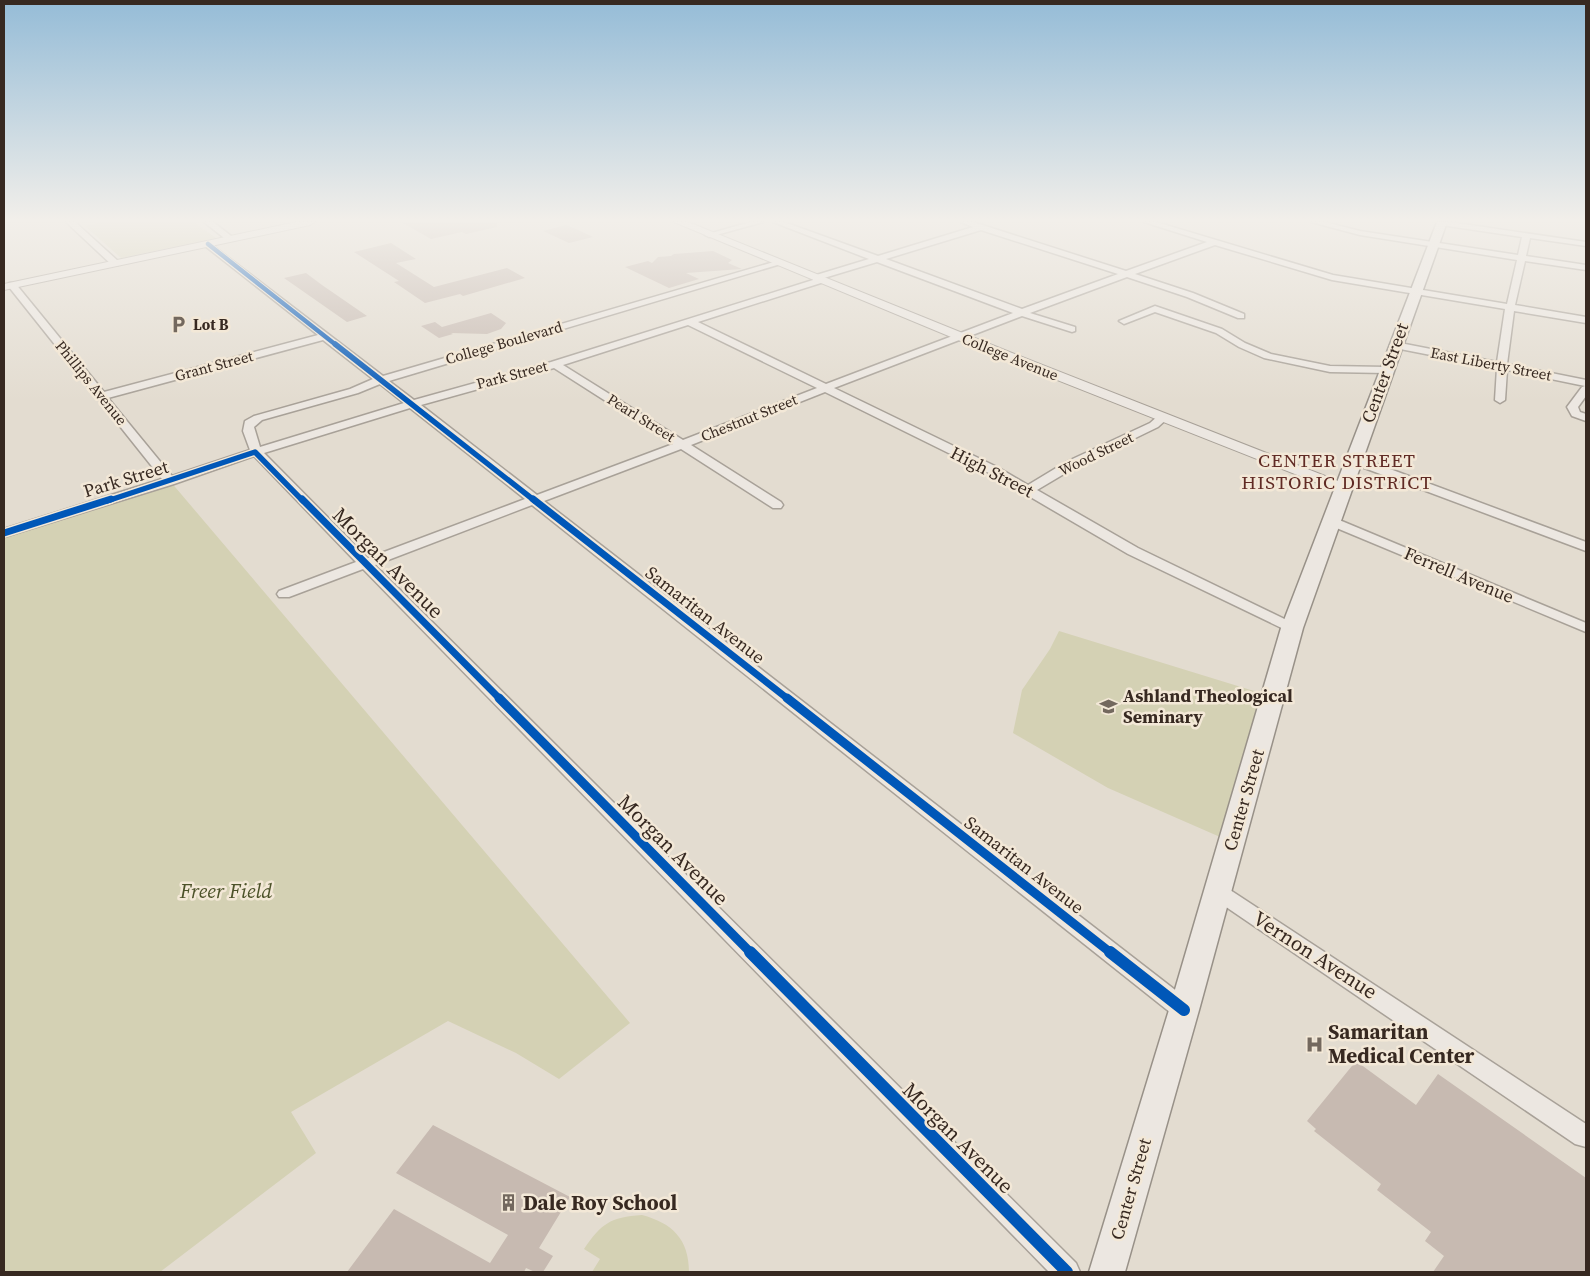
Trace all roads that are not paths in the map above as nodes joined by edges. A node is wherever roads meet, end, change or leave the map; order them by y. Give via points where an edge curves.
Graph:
1 (29, 282) edge
2 (256, 282) edge
3 (717, 282) edge
4 (811, 282) edge
5 (825, 282) edge
6 (938, 282) edge
7 (1108, 282) edge
8 (1150, 282) edge
9 (1359, 282) edge
10 (1419, 282) edge
11 (1516, 282) edge
12 (8, 286) edge
13 (1415, 291) junction
14 (1511, 307) junction
15 (1024, 313) junction
16 (1241, 316) dead end
17 (1586, 320) edge
18 (1124, 321) dead end
19 (690, 322) junction
20 (1072, 329) dead end
21 (326, 336) junction
22 (958, 336) junction
23 (1395, 345) junction
24 (555, 364) junction
25 (1501, 366) junction
26 (1386, 370) junction
27 (381, 380) junction
28 (1586, 383) edge
29 (825, 388) junction
30 (1586, 389) edge
31 (102, 396) junction
32 (1500, 400) dead end
33 (412, 404) junction
34 (1163, 417) junction
35 (258, 418) joint
36 (1586, 418) edge
37 (682, 444) junction
38 (255, 452) junction
39 (1355, 460) junction
40 (170, 481) junction
41 (1342, 488) junction
42 (1029, 490) junction
43 (534, 500) junction
44 (777, 505) dead end
45 (1332, 521) junction
46 (4, 533) edge
47 (1586, 547) edge
48 (365, 564) junction
49 (284, 594) dead end
50 (1292, 628) junction
51 (1586, 628) edge
52 (1217, 891) junction
53 (1184, 1010) junction
54 (1586, 1136) edge
55 (1067, 1272) edge
56 (1107, 1272) edge

1 - 12 street
2 - 21 street, Samaritan Avenue
3 - 27 street, College Boulevard
4 - 19 street, Park Street
5 - 22 street, College Avenue
6 - 15 street
7 - 15 street, Chestnut Street
8 - 16 street
9 - 13 street
10 - 13 main road, Center Street
11 - 14 street
12 - 31 street, Phillips Avenue
13 - 14 street
13 - 23 main road, Center Street
14 - 17 street
14 - 25 street
15 - 20 street
15 - 22 street, Chestnut Street
18 - 26 street via 1155,309 1219,331 1268,356 1330,369
19 - 24 street, Park Street
19 - 29 street, High Street
21 - 27 street, Samaritan Avenue
21 - 31 street, Grant Street
22 - 29 street, Chestnut Street
22 - 34 street, College Avenue
23 - 25 street, East Liberty Street
23 - 26 main road, Center Street
24 - 33 street, Park Street
24 - 37 street, Pearl Street
25 - 28 street, East Liberty Street
25 - 32 street
26 - 39 main road, Center Street
27 - 33 street, Samaritan Avenue
27 - 35 street, College Boulevard via 354,391
29 - 37 street, Chestnut Street
29 - 42 street, High Street
30 - 36 street via 1572,407 1576,414
31 - 40 street, Phillips Avenue
33 - 38 street, Park Street
33 - 43 street, Samaritan Avenue
34 - 41 street, College Avenue
34 - 42 street, Wood Street via 1154,425 1070,465
35 - 38 street, Morgan Avenue via 247,427 255,442
37 - 43 street, Chestnut Street
37 - 44 street, Pearl Street
38 - 40 street, Park Street
38 - 48 street, Morgan Avenue
39 - 41 main road, Center Street
39 - 47 street
40 - 46 street, Park Street
41 - 45 main road, Center Street
42 - 50 street, High Street via 1133,551
43 - 48 street, Chestnut Street
43 - 53 street, Samaritan Avenue
45 - 50 main road, Center Street
45 - 51 street, Ferrell Avenue
48 - 49 street, Chestnut Street
48 - 55 street, Morgan Avenue
50 - 52 main road, Center Street
52 - 53 main road, Center Street
52 - 54 street, Vernon Avenue
53 - 56 main road, Center Street

